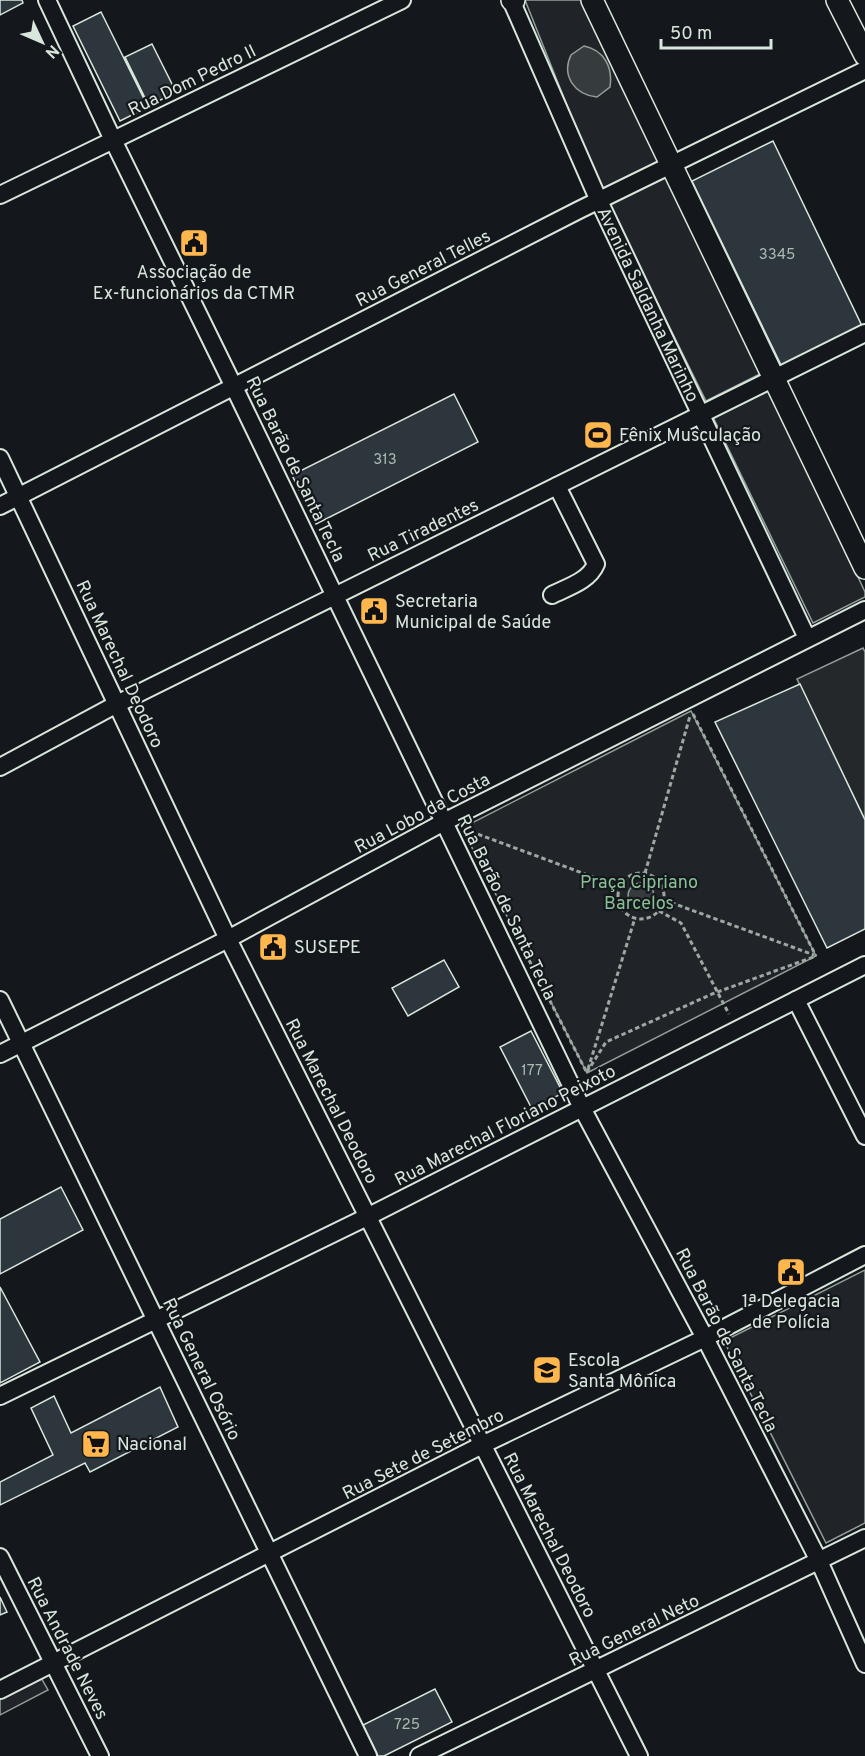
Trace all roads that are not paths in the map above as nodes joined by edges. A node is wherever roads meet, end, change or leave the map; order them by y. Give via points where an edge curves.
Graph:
1 (47, 0) edge
2 (402, 0) edge
3 (512, 0) edge
4 (592, 0) edge
5 (837, 0) edge
6 (865, 55) edge
7 (865, 70) edge
8 (112, 140) junction
9 (670, 165) junction
10 (0, 195) edge
11 (599, 201) junction
12 (865, 333) edge
13 (772, 379) junction
14 (234, 387) junction
15 (700, 414) junction
16 (0, 458) edge
17 (557, 486) junction
18 (19, 496) junction
19 (0, 506) edge
20 (865, 568) edge
21 (552, 595) dead end
22 (336, 596) junction
23 (865, 610) edge
24 (807, 638) junction
25 (117, 704) junction
26 (0, 766) edge
27 (444, 822) junction
28 (228, 939) junction
29 (865, 965) edge
30 (0, 1000) edge
31 (796, 1000) junction
32 (21, 1043) junction
33 (0, 1054) edge
34 (582, 1108) junction
35 (865, 1136) edge
36 (369, 1216) junction
37 (865, 1255) edge
38 (157, 1320) junction
39 (705, 1338) junction
40 (0, 1396) edge
41 (482, 1445) junction
42 (865, 1538) edge
43 (269, 1555) junction
44 (0, 1557) edge
45 (819, 1561) junction
46 (54, 1663) junction
47 (865, 1664) edge
48 (597, 1670) junction
49 (0, 1690) edge
50 (100, 1756) edge
51 (368, 1756) edge
52 (419, 1756) edge
53 (639, 1756) edge

1 - 8 street, Rua Barão de Santa Tecla
2 - 8 street, Rua Dom Pedro II
3 - 11 street, Avenida Saldanha Marinho
4 - 9 main road
5 - 6 main road
7 - 9 street, Rua General Telles
8 - 10 street, Rua Dom Pedro II
8 - 14 street, Rua Barão de Santa Tecla
9 - 11 street, Rua General Telles
9 - 13 main road
11 - 14 street, Rua General Telles
11 - 15 street, Avenida Saldanha Marinho
12 - 13 street, Rua Tiradentes
13 - 15 street, Rua Tiradentes
13 - 20 main road
14 - 18 street, Rua General Telles
14 - 22 street, Rua Barão de Santa Tecla
15 - 17 street, Rua Tiradentes
15 - 24 street, Avenida Saldanha Marinho
16 - 18 street, Rua Marechal Deodoro
17 - 21 street via 596,564 584,579
17 - 22 street, Rua Tiradentes
18 - 19 street, Rua General Telles
18 - 25 street, Rua Marechal Deodoro
22 - 25 street, Rua Tiradentes
22 - 27 street, Rua Barão de Santa Tecla
23 - 24 street, Rua Lobo da Costa
24 - 27 street, Rua Lobo da Costa
25 - 26 street, Rua Tiradentes
25 - 28 street, Rua Marechal Deodoro
27 - 28 street, Rua Lobo da Costa
27 - 34 street, Rua Barão de Santa Tecla
28 - 32 street, Rua Lobo da Costa
28 - 36 street, Rua Marechal Deodoro
29 - 31 street, Rua Marechal Floriano Peixoto
30 - 32 street, Rua General Osório
31 - 34 street, Rua Marechal Floriano Peixoto
31 - 35 street
32 - 33 street, Rua Lobo da Costa
32 - 38 street, Rua General Osório
34 - 36 street, Rua Marechal Floriano Peixoto
34 - 39 street, Rua Barão de Santa Tecla
36 - 38 street, Rua Marechal Floriano Peixoto
36 - 41 street, Rua Marechal Deodoro
37 - 39 street, Rua Sete de Setembro
38 - 40 street, Rua Marechal Floriano Peixoto
38 - 43 street, Rua General Osório
39 - 41 street, Rua Sete de Setembro
39 - 45 street, Rua Barão de Santa Tecla
41 - 43 street, Rua Sete de Setembro
41 - 48 street, Rua Marechal Deodoro
42 - 45 street, Rua General Neto
43 - 46 street, Rua Sete de Setembro
43 - 51 street, Rua General Osório
44 - 46 street, Rua Andrade Neves
45 - 47 street, Rua Barão de Santa Tecla
45 - 48 street, Rua General Neto
46 - 49 street, Rua Sete de Setembro
46 - 50 street, Rua Andrade Neves
48 - 52 street, Rua General Neto
48 - 53 street, Rua Marechal Deodoro

